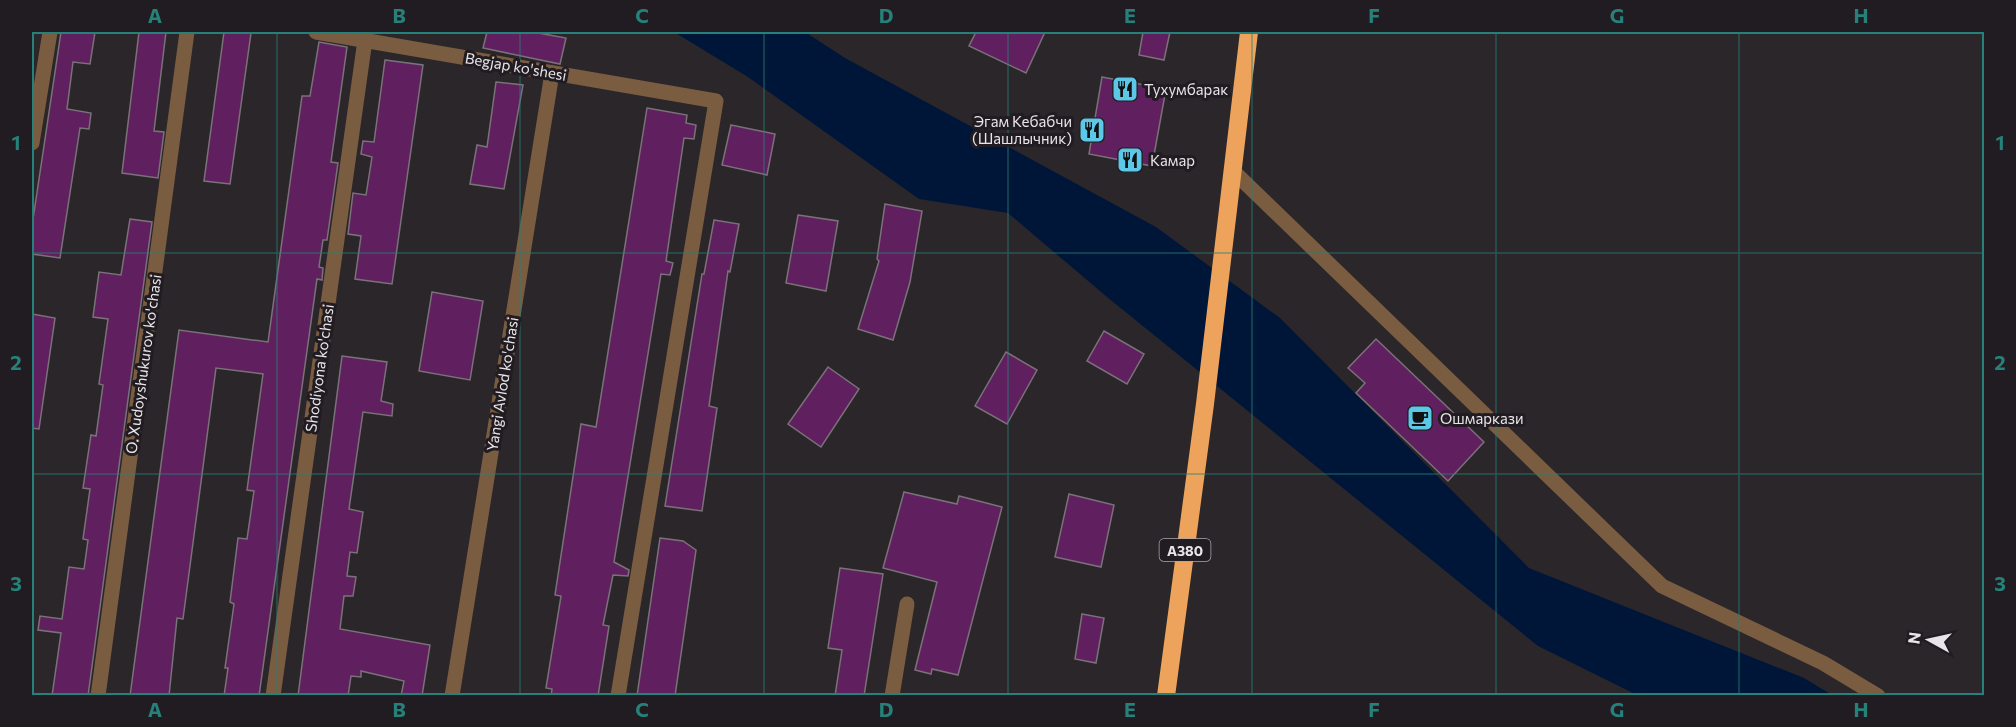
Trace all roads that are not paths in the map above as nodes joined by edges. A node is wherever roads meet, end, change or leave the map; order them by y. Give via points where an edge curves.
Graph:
1 (50, 32) edge
2 (187, 32) edge
3 (316, 32) edge
4 (1249, 32) edge
5 (365, 40) junction
6 (552, 73) junction
7 (32, 143) edge
8 (1233, 171) junction
9 (907, 604) dead end
10 (98, 696) edge
11 (273, 696) edge
12 (452, 696) edge
13 (618, 696) edge
14 (892, 696) edge
15 (1166, 696) edge
16 (1878, 696) edge

1 - 7 street
2 - 10 street, O. Xudoyshukurov ko'chasi
3 - 5 street, Begjap ko'shesi
4 - 8 highway, A380
5 - 6 street, Begjap ko'shesi
5 - 11 street, Shodiyona ko'chasi
6 - 12 street, Yangi Avlod ko'chasi
6 - 13 street, Begjap ko'shesi via 716,101
8 - 15 highway, A380
8 - 16 street via 1662,586 1823,663
9 - 14 street

